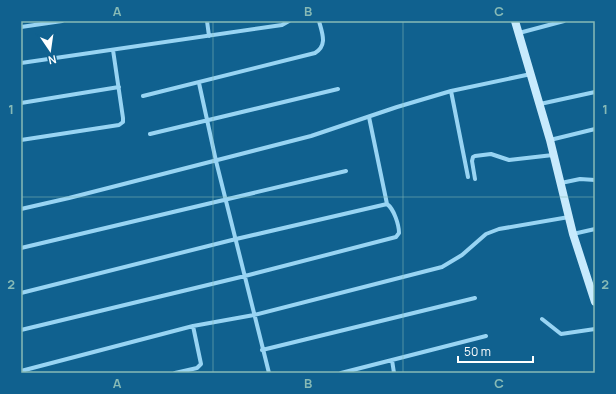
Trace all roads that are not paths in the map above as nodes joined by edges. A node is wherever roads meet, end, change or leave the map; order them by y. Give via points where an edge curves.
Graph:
1 (62, 21) edge
2 (207, 21) edge
3 (289, 21) edge
4 (319, 21) edge
5 (515, 21) edge
6 (564, 21) edge
7 (21, 27) edge
8 (518, 33) junction
9 (209, 36) junction
10 (113, 50) junction
11 (21, 63) edge
12 (531, 74) junction
13 (199, 83) junction
14 (119, 87) junction
15 (338, 89) dead end
16 (451, 91) junction
17 (595, 92) edge
18 (143, 96) dead end
19 (21, 103) edge
20 (539, 104) junction
21 (369, 117) junction
22 (207, 121) junction
23 (595, 129) edge
24 (150, 134) dead end
25 (21, 140) edge
26 (550, 140) junction
27 (553, 155) junction
28 (216, 161) junction
29 (346, 171) dead end
30 (468, 177) dead end
31 (476, 179) dead end
32 (595, 180) edge
33 (560, 183) junction
34 (226, 200) junction
35 (387, 204) junction
36 (21, 209) edge
37 (569, 217) junction
38 (595, 229) edge
39 (573, 234) junction
40 (236, 239) junction
41 (21, 248) edge
42 (245, 276) junction
43 (21, 293) edge
44 (475, 298) dead end
45 (595, 302) edge
46 (254, 315) junction
47 (542, 319) dead end
48 (193, 326) junction
49 (595, 329) edge
50 (21, 330) edge
51 (486, 336) dead end
52 (262, 350) junction
53 (392, 360) junction
54 (355, 371) edge
55 (21, 372) edge
56 (175, 373) edge
57 (269, 373) edge
58 (341, 373) edge
59 (394, 373) edge

1 - 7 street
2 - 9 street
3 - 9 street via 282,25
4 - 13 street via 324,38 319,51
5 - 8 street
6 - 8 street
8 - 12 street
9 - 10 street
10 - 11 street
10 - 14 street
12 - 16 street
12 - 20 street
13 - 18 street
13 - 22 street
14 - 19 street
14 - 25 street via 124,118 121,124
15 - 22 street
16 - 21 street
16 - 30 street
17 - 20 street
20 - 26 street
21 - 28 street via 311,136
21 - 35 street
22 - 24 street
22 - 28 street
23 - 26 street
26 - 27 street
27 - 31 street via 509,160 491,154 475,156 472,160
27 - 33 street
28 - 34 street
28 - 36 street
29 - 34 street
32 - 33 street via 580,179
33 - 37 street
34 - 40 street
34 - 41 street
35 - 40 street
35 - 42 street via 391,207 399,229 396,237
37 - 39 street
37 - 46 street via 499,229 486,234 462,255 442,267
38 - 39 street
39 - 45 street
40 - 42 street
40 - 43 street
42 - 46 street
42 - 50 street
44 - 52 street
46 - 48 street
46 - 52 street
47 - 49 street via 561,334
48 - 55 street
48 - 56 street via 201,364 197,368
51 - 53 street
52 - 57 street
53 - 54 street
53 - 59 street
54 - 58 street

